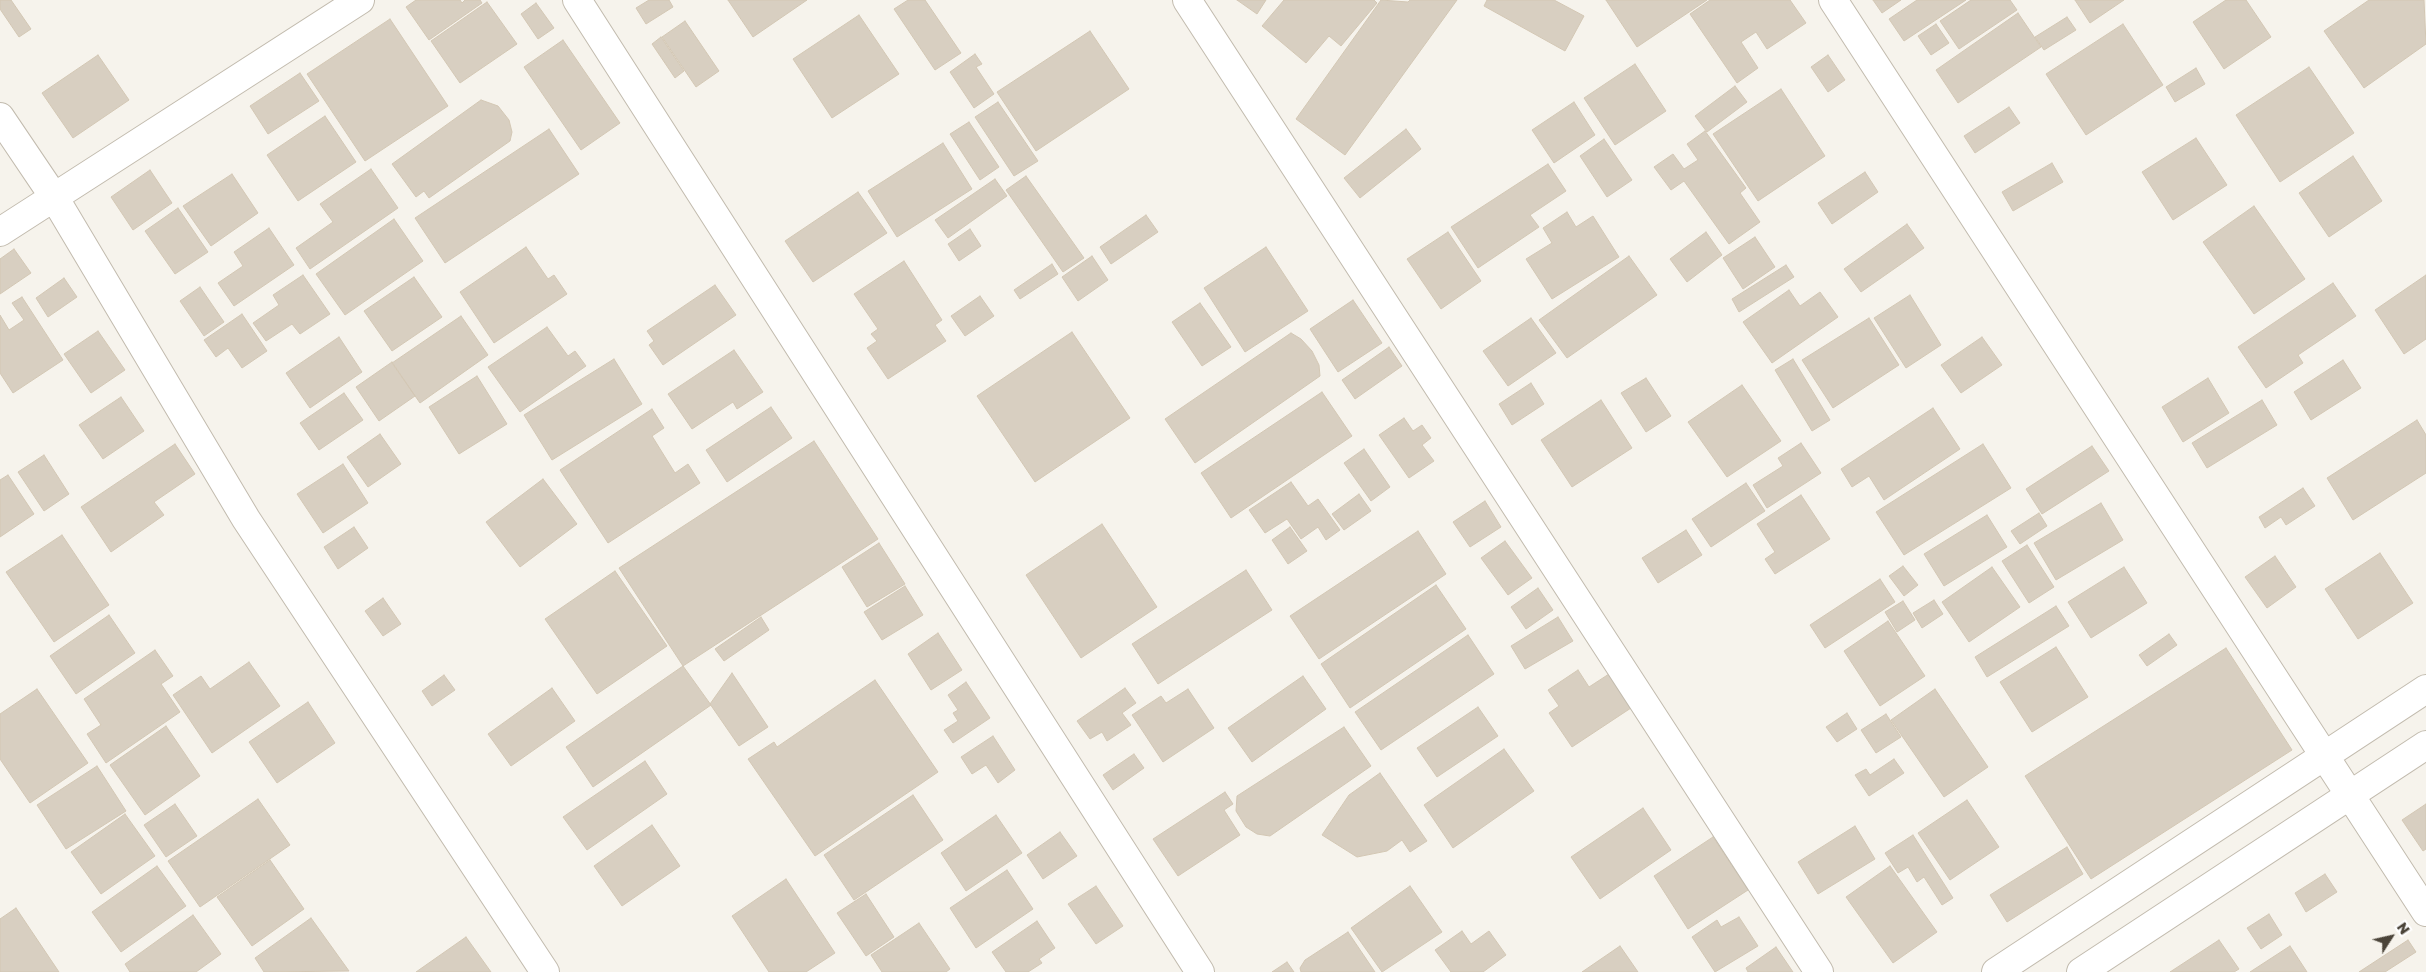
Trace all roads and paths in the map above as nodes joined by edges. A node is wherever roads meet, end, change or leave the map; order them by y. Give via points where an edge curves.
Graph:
1 (360, 0) edge
2 (577, 0) edge
3 (1186, 0) edge
4 (1833, 0) edge
5 (0, 117) edge
6 (54, 198) junction
7 (0, 232) edge
8 (2426, 689) edge
9 (2426, 745) edge
10 (2326, 756) junction
11 (2351, 795) junction
12 (2426, 912) edge
13 (545, 972) edge
14 (1200, 972) edge
15 (1820, 972) edge
16 (1996, 972) edge
17 (2081, 972) edge

1 - 6 street
2 - 14 street
3 - 15 street
4 - 10 street
5 - 6 street
6 - 7 street
6 - 13 street via 246,519
8 - 10 street
9 - 11 street
10 - 11 street
10 - 16 street
11 - 12 street
11 - 17 street

